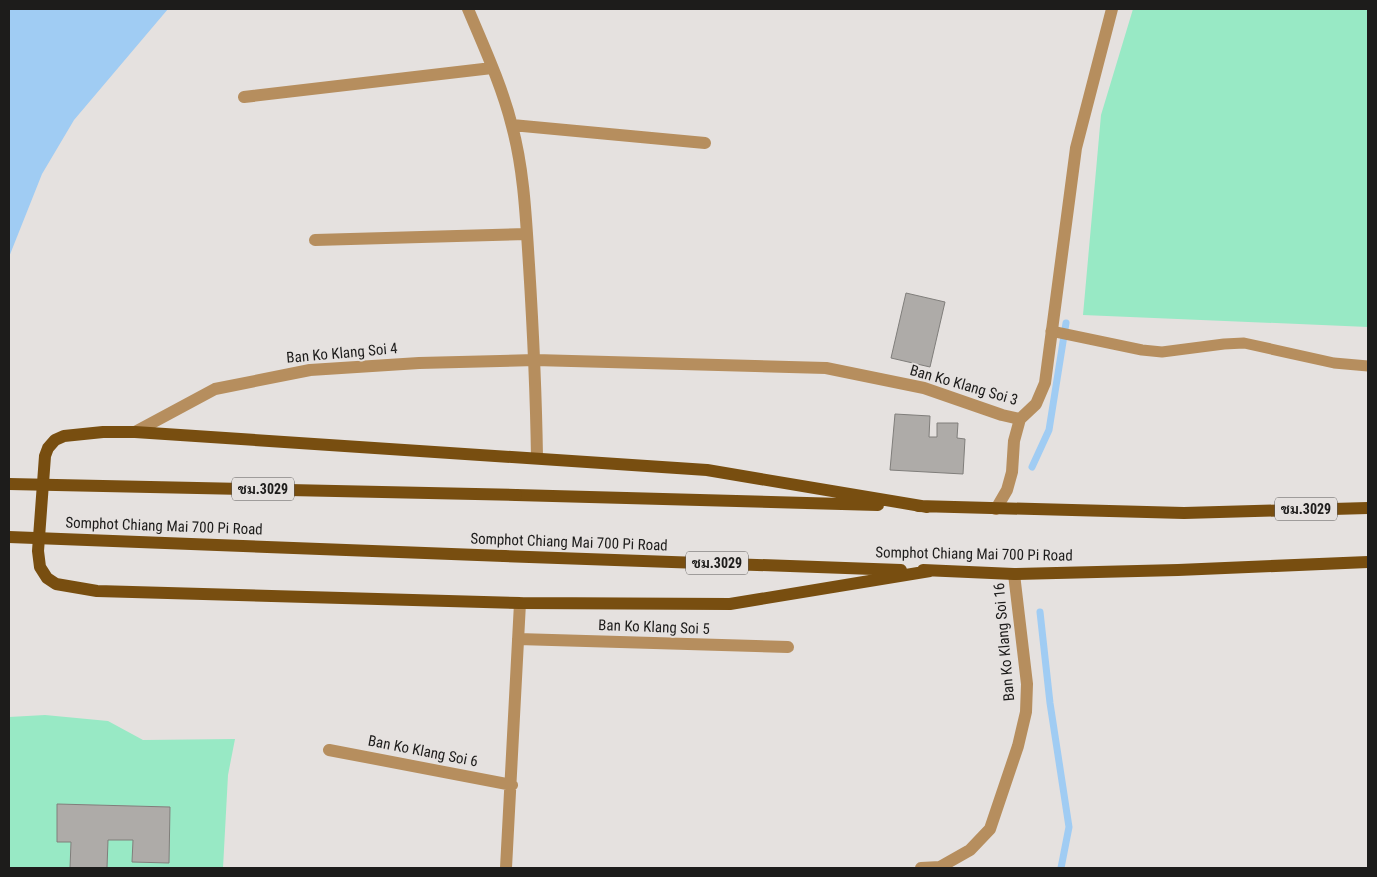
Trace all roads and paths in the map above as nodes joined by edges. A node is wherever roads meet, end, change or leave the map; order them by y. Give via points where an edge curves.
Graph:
1 (468, 9) edge
2 (1112, 9) edge
3 (492, 68) junction
4 (244, 97) dead end
5 (512, 126) junction
6 (705, 143) dead end
7 (527, 234) junction
8 (315, 240) dead end
9 (1052, 331) junction
10 (535, 360) junction
11 (1368, 366) edge
12 (1020, 419) junction
13 (135, 432) junction
14 (537, 458) junction
15 (9, 484) edge
16 (927, 506) junction
17 (1368, 508) edge
18 (996, 509) junction
19 (9, 537) edge
20 (1368, 562) edge
21 (930, 570) junction
22 (1014, 574) junction
23 (520, 603) junction
24 (518, 640) junction
25 (788, 647) dead end
26 (329, 750) dead end
27 (512, 785) junction
28 (506, 868) edge
29 (921, 868) edge

1 - 3 street
2 - 9 street, Ban Ko Klang Soi 3 via 1076,148
3 - 4 street
3 - 5 street
5 - 6 street
5 - 7 street
7 - 8 street
7 - 10 street
9 - 11 lane via 1162,352 1244,343 1334,363
9 - 12 street, Ban Ko Klang Soi 3 via 1045,383 1036,404
10 - 12 street, Ban Ko Klang Soi 3 via 826,368 924,388 1002,416
10 - 13 street, Ban Ko Klang Soi 4 via 310,370 215,388
10 - 14 street
12 - 18 street via 1014,441 1012,472 1007,490
13 - 14 main road
13 - 23 main road via 79,433 59,438 48,448 38,552 40,567 56,584 97,591
14 - 16 main road via 707,470
15 - 16 main road, ชม.3029, bridge
16 - 18 main road, ชม.3029
17 - 18 main road, ชม.3029 via 1184,512
19 - 21 main road, Somphot Chiang Mai 700 Pi Road / ชม.3029, bridge
20 - 22 main road, Somphot Chiang Mai 700 Pi Road / ชม.3029
21 - 22 main road, Somphot Chiang Mai 700 Pi Road / ชม.3029
21 - 23 main road via 730,604
22 - 29 street, Ban Ko Klang Soi 16 via 1027,684 1026,712 1018,746 990,829 970,850 940,867
23 - 24 street
24 - 25 street, Ban Ko Klang Soi 5
24 - 27 street
26 - 27 street, Ban Ko Klang Soi 6
27 - 28 street

